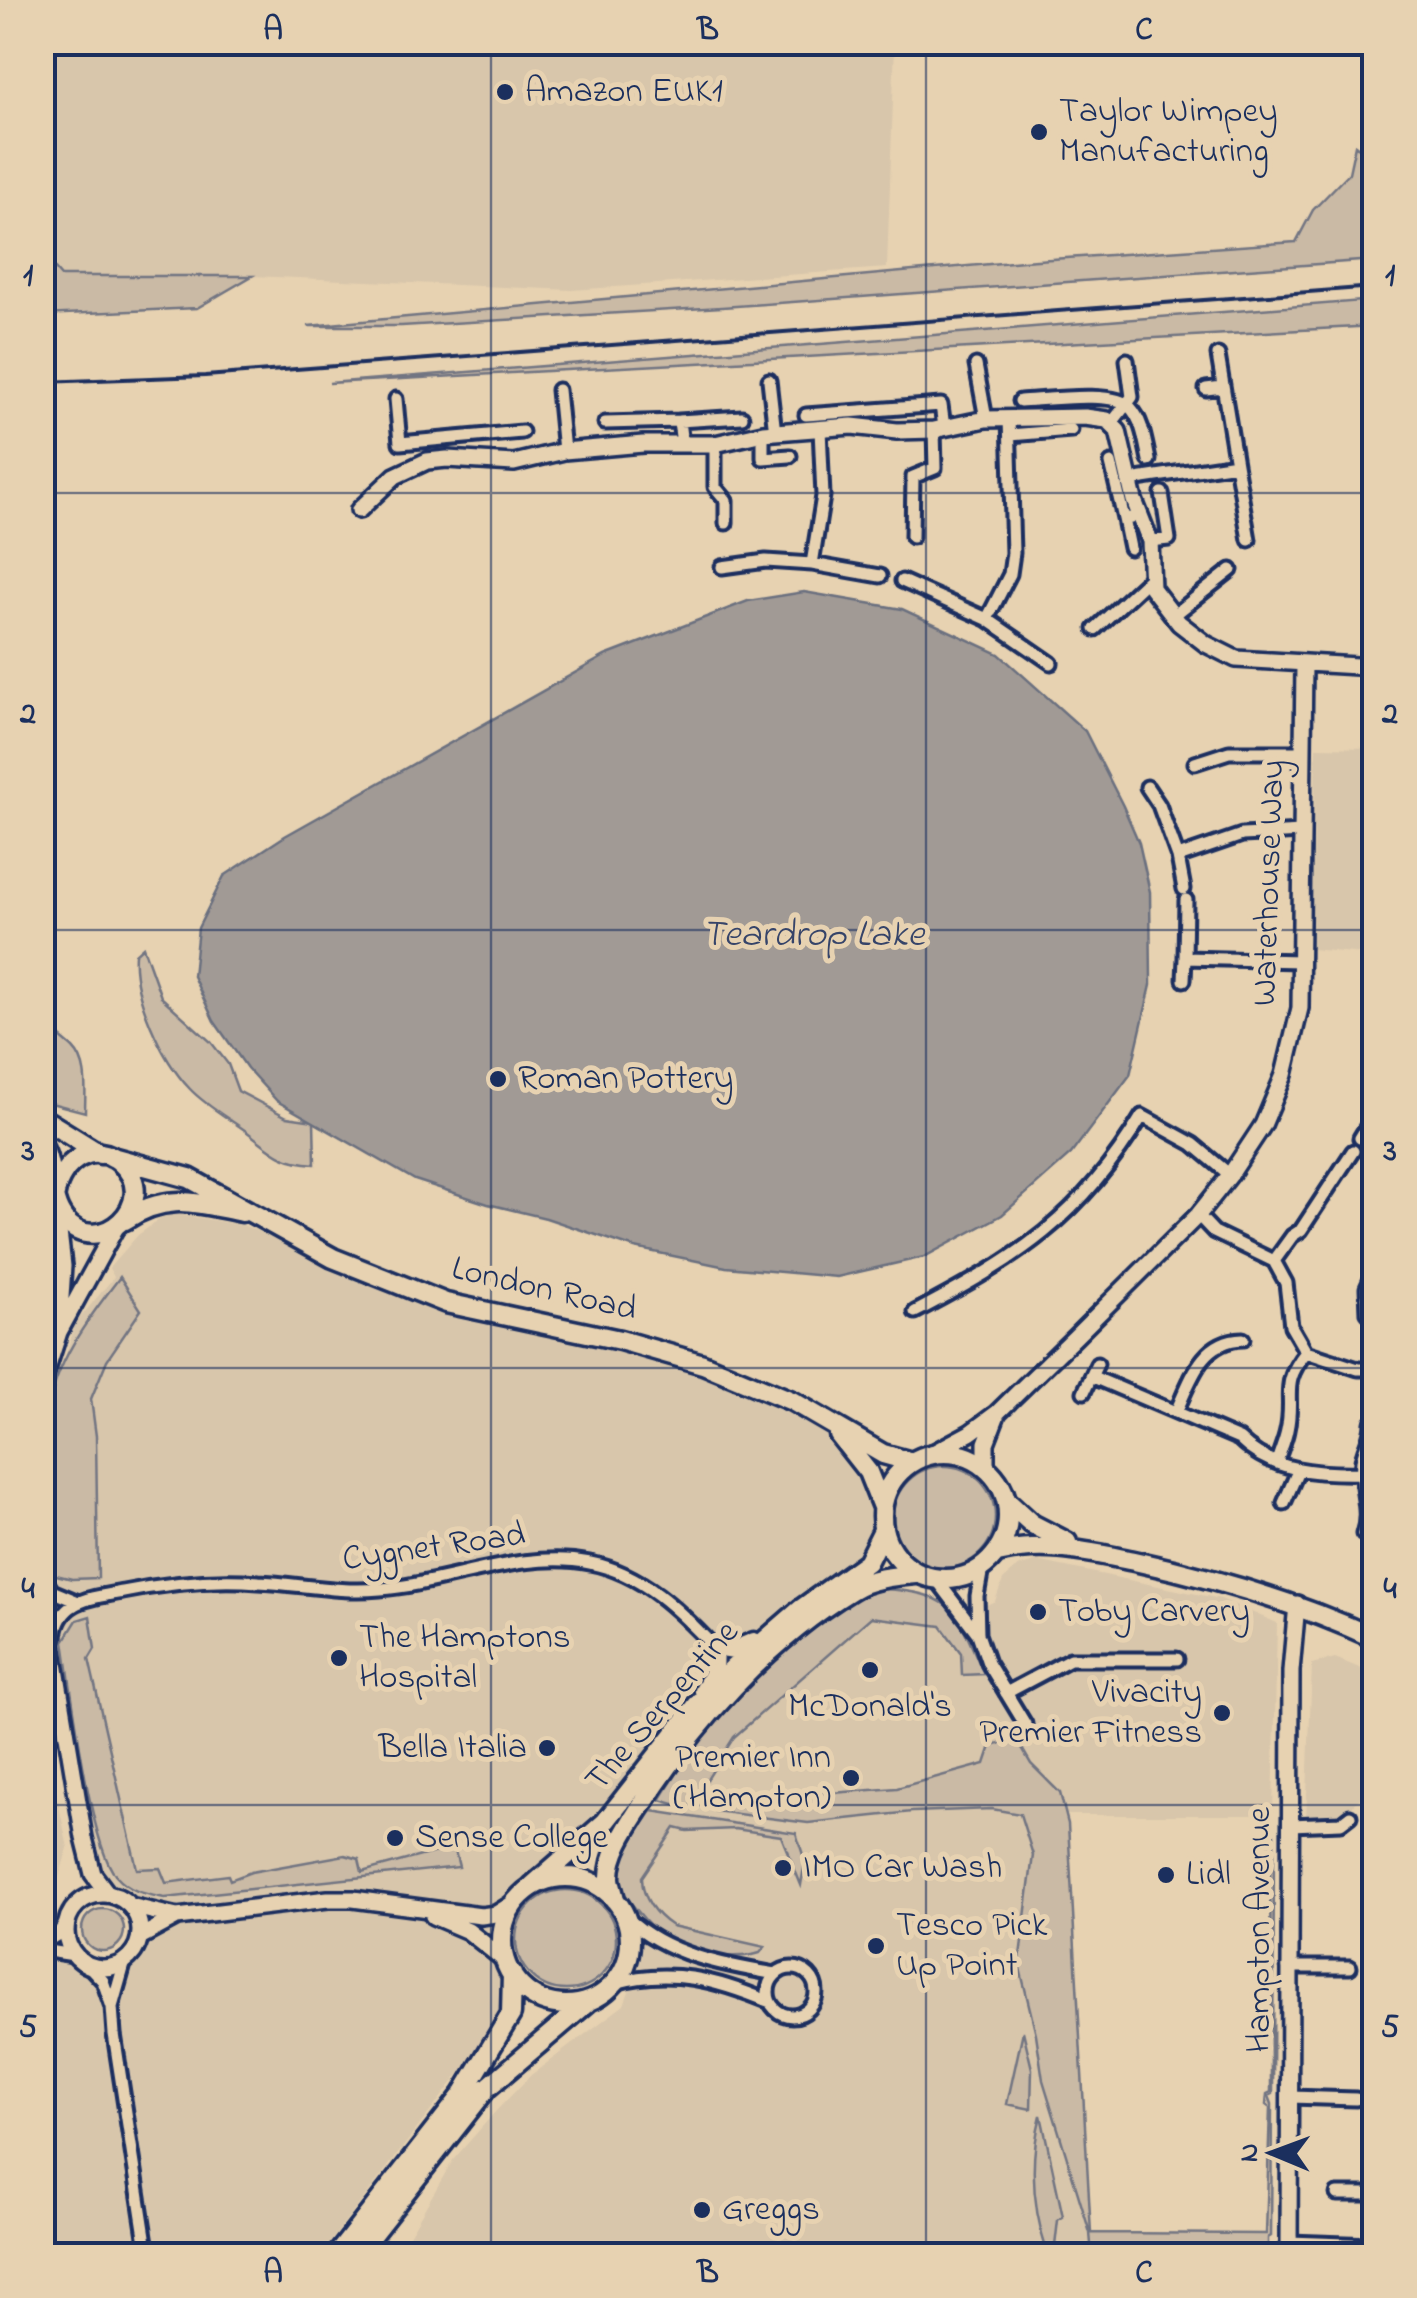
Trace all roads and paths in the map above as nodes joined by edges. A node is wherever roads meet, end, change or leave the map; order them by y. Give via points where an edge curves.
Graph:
1 (1218, 354) dead end
2 (1127, 360) dead end
3 (976, 366) dead end
4 (769, 380) dead end
5 (1223, 387) junction
6 (1206, 389) dead end
7 (558, 390) dead end
8 (396, 399) dead end
9 (1020, 401) dead end
10 (1127, 402) junction
11 (881, 408) junction
12 (806, 415) dead end
13 (742, 417) dead end
14 (1008, 418) junction
15 (986, 419) junction
16 (679, 421) junction
17 (604, 423) dead end
18 (1111, 424) junction
19 (939, 428) junction
20 (820, 429) junction
21 (880, 429) junction
22 (1071, 430) dead end
23 (522, 432) dead end
24 (769, 433) junction
25 (1010, 435) junction
26 (447, 438) junction
27 (682, 444) junction
28 (716, 444) junction
29 (564, 452) junction
30 (790, 456) dead end
31 (446, 459) junction
32 (1149, 460) dead end
33 (1111, 463) dead end
34 (1236, 464) junction
35 (1130, 480) junction
36 (1162, 494) dead end
37 (359, 510) dead end
38 (1132, 518) junction
39 (726, 524) dead end
40 (912, 537) dead end
41 (1249, 540) dead end
42 (1150, 541) junction
43 (1130, 548) dead end
44 (812, 564) junction
45 (722, 566) dead end
46 (1231, 570) dead end
47 (880, 576) dead end
48 (1150, 578) junction
49 (902, 581) dead end
50 (1173, 616) junction
51 (987, 618) junction
52 (1095, 629) dead end
53 (1051, 663) dead end
54 (1304, 664) junction
55 (1374, 667) edge
56 (1304, 752) junction
57 (1195, 763) dead end
58 (1147, 788) dead end
59 (1302, 832) junction
60 (1178, 857) junction
61 (1185, 958) junction
62 (1301, 961) junction
63 (1184, 980) dead end
64 (1374, 1115) edge
65 (42, 1118) edge
66 (1360, 1138) dead end
67 (42, 1146) edge
68 (1353, 1151) dead end
69 (106, 1156) junction
70 (1230, 1176) junction
71 (55, 1199) junction
72 (248, 1213) junction
73 (1198, 1215) junction
74 (120, 1224) junction
75 (1274, 1261) junction
76 (1374, 1272) edge
77 (922, 1312) dead end
78 (1368, 1313) dead end
79 (59, 1332) junction
80 (1243, 1338) dead end
81 (1306, 1352) junction
82 (1374, 1368) edge
83 (42, 1385) edge
84 (1084, 1392) dead end
85 (1176, 1412) junction
86 (997, 1413) junction
87 (1372, 1422) dead end
88 (829, 1423) junction
89 (930, 1454) junction
90 (912, 1462) junction
91 (1276, 1462) junction
92 (986, 1468) junction
93 (1298, 1471) junction
94 (1363, 1473) junction
95 (1006, 1501) junction
96 (1284, 1502) dead end
97 (882, 1507) junction
98 (883, 1530) junction
99 (1363, 1534) dead end
100 (998, 1552) junction
101 (1090, 1552) junction
102 (982, 1568) junction
103 (917, 1574) junction
104 (42, 1577) edge
105 (938, 1580) junction
106 (42, 1584) edge
107 (76, 1602) junction
108 (1297, 1604) junction
109 (42, 1623) edge
110 (978, 1634) junction
111 (764, 1638) junction
112 (1374, 1638) edge
113 (714, 1646) junction
114 (54, 1649) junction
115 (1177, 1658) dead end
116 (57, 1688) junction
117 (1006, 1693) junction
118 (697, 1706) junction
119 (1025, 1724) dead end
120 (1350, 1816) dead end
121 (1290, 1825) junction
122 (84, 1838) junction
123 (532, 1886) junction
124 (108, 1894) junction
125 (615, 1900) junction
126 (515, 1902) junction
127 (78, 1903) junction
128 (395, 1905) junction
129 (130, 1906) junction
130 (177, 1917) junction
131 (626, 1917) junction
132 (67, 1921) junction
133 (140, 1937) junction
134 (42, 1947) edge
135 (74, 1955) junction
136 (125, 1961) junction
137 (89, 1966) junction
138 (1350, 1967) dead end
139 (509, 1968) junction
140 (1288, 1968) junction
141 (776, 1974) junction
142 (614, 1983) junction
143 (590, 2000) junction
144 (770, 2002) junction
145 (112, 2007) junction
146 (1290, 2097) junction
147 (1356, 2099) dead end
148 (1338, 2194) dead end
149 (1374, 2194) edge
150 (396, 2206) junction
151 (1374, 2245) edge
152 (1289, 2249) edge
153 (1308, 2249) edge
154 (148, 2256) edge
155 (336, 2256) edge
156 (356, 2256) edge
157 (374, 2256) edge

1 - 5 street
2 - 10 street
3 - 15 street
4 - 24 street
5 - 6 street
5 - 34 street
7 - 29 street
8 - 26 street via 400,443
9 - 10 street
10 - 18 street
10 - 32 street via 1139,419
11 - 12 street
11 - 19 street via 941,405
11 - 21 street
13 - 16 street
14 - 15 street
14 - 18 street via 1086,416
14 - 25 street
15 - 19 street
16 - 17 street
16 - 27 street
18 - 35 street
19 - 21 street
19 - 40 street via 935,468 913,477
20 - 21 street
20 - 24 street
20 - 44 street via 822,496
22 - 25 street
23 - 26 street
24 - 28 street
24 - 30 street via 763,458
25 - 51 street via 1013,553 1010,574
26 - 31 street
27 - 28 street
27 - 29 street
28 - 39 street via 715,487 726,500
29 - 31 street via 496,464
31 - 37 street via 395,476
33 - 38 street
34 - 35 street
34 - 41 street
35 - 38 street
36 - 42 street via 1170,546
38 - 42 street
38 - 43 street
42 - 48 street
44 - 45 street
44 - 47 street
46 - 50 street
48 - 50 street
48 - 52 street
49 - 51 street
50 - 54 street via 1236,659
51 - 53 street
54 - 55 street
54 - 56 street, Waterhouse Way
56 - 57 street via 1230,752
56 - 59 street, Waterhouse Way
58 - 60 street
59 - 60 street via 1242,834
59 - 62 street, Waterhouse Way
60 - 61 street
61 - 62 street
61 - 63 street
62 - 70 street, Waterhouse Way via 1300,1008 1284,1075
64 - 66 street
65 - 69 main road, London Road
67 - 71 main road
68 - 75 street via 1322,1205
69 - 71 main road via 74,1159 64,1168
69 - 72 main road, London Road via 189,1178
69 - 74 main road via 122,1164 134,1186 132,1210
70 - 73 street, Waterhouse Way
70 - 77 street via 1193,1144 1142,1116 1104,1174 1049,1230
71 - 74 main road via 61,1216 80,1231 104,1233
71 - 79 street via 63,1266
72 - 74 main road, London Road via 178,1201 150,1206
72 - 88 main road, London Road via 333,1258 446,1303 703,1364
73 - 75 street via 1214,1232
73 - 86 street, Waterhouse Way
74 - 79 street
75 - 81 street via 1286,1283 1291,1326
76 - 78 street
79 - 83 street
80 - 85 street via 1227,1339 1206,1353 1191,1370
81 - 82 street
81 - 91 street via 1288,1384 1288,1428
84 - 85 street via 1095,1371 1118,1390
85 - 91 street
86 - 89 street, Waterhouse Way
86 - 92 street
87 - 94 street
88 - 90 main road, London Road via 883,1454
88 - 97 main road, London Road via 857,1454
89 - 90 main road
89 - 92 main road via 950,1453
90 - 97 main road
91 - 93 street
92 - 95 main road
93 - 94 street
93 - 96 street
94 - 99 street via 1369,1517
95 - 100 main road via 1006,1536
95 - 101 main road via 1032,1524
97 - 98 main road
98 - 103 main road via 890,1548
98 - 111 main road, The Serpentine via 867,1562
100 - 101 main road via 1040,1545
100 - 102 main road
101 - 108 main road
102 - 105 main road
102 - 110 street
103 - 105 main road
103 - 125 main road, The Serpentine via 854,1588 791,1633 708,1714 626,1830 610,1878
104 - 107 street via 52,1591
105 - 110 street
106 - 114 street
107 - 113 street, Cygnet Road via 170,1582 219,1580 380,1590 568,1559 648,1586
107 - 114 street via 61,1616
108 - 112 main road
108 - 121 street, Hampton Avenue
109 - 116 street
110 - 117 street
111 - 113 main road via 735,1650
111 - 118 main road, The Serpentine
113 - 118 main road via 713,1674
114 - 116 street
115 - 117 street via 1070,1659
116 - 122 street
117 - 119 street
118 - 123 main road, The Serpentine via 606,1822
120 - 121 street via 1342,1823
121 - 140 street, Hampton Avenue
122 - 124 street via 93,1874
122 - 127 street
123 - 125 main road via 549,1879 585,1880
123 - 126 main road
124 - 127 street
124 - 129 street
125 - 131 main road
126 - 128 street via 481,1916
126 - 139 main road via 502,1937
127 - 132 street
128 - 130 street via 328,1900
128 - 139 street via 468,1930
129 - 130 street
129 - 133 street
130 - 133 street
131 - 141 street via 682,1952
131 - 142 main road via 629,1952
132 - 134 street
132 - 135 street
133 - 136 street
134 - 135 street
135 - 137 street
136 - 137 street
136 - 145 street
137 - 145 street
138 - 140 street
139 - 143 main road via 538,1998 555,2004
139 - 155 main road via 511,2014 463,2094
140 - 146 street, Hampton Avenue
141 - 144 street via 768,1987
141 - 144 street via 788,1968 806,1973 815,1998 808,2010 792,2016
142 - 143 main road
142 - 144 street via 644,1975 695,1978
143 - 150 main road via 487,2088
145 - 154 street
146 - 147 street
146 - 152 street, Hampton Avenue
148 - 149 street
150 - 156 main road
150 - 157 main road
151 - 153 street
152 - 153 street

